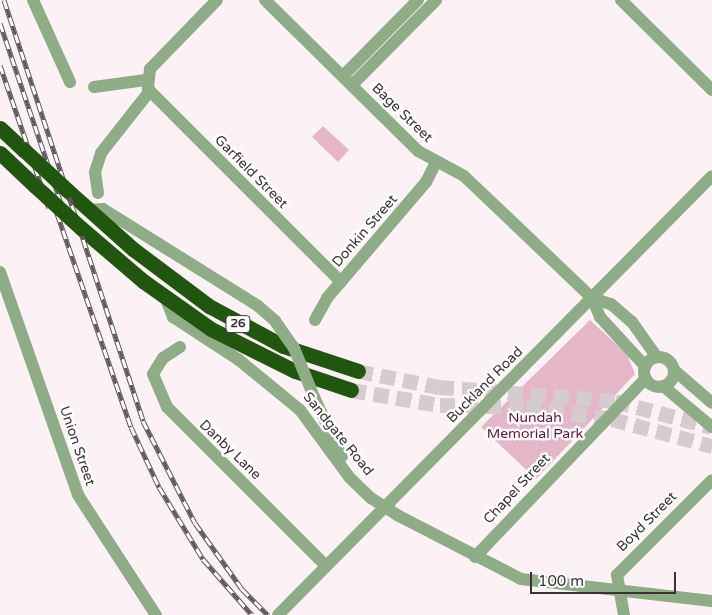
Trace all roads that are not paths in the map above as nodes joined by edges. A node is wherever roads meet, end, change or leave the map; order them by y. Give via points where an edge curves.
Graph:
1 (33, 0) edge
2 (217, 0) edge
3 (265, 0) edge
4 (418, 0) edge
5 (436, 0) edge
6 (620, 0) edge
7 (347, 80) junction
8 (70, 82) dead end
9 (148, 86) junction
10 (94, 88) dead end
11 (712, 90) edge
12 (0, 128) edge
13 (0, 153) edge
14 (436, 162) junction
15 (712, 176) edge
16 (98, 193) dead end
17 (88, 210) junction
18 (0, 272) edge
19 (341, 282) junction
20 (165, 298) junction
21 (592, 298) junction
22 (315, 320) dead end
23 (180, 347) dead end
24 (656, 356) junction
25 (674, 370) junction
26 (358, 372) tunnel mouth
27 (645, 372) junction
28 (663, 386) junction
29 (352, 390) tunnel mouth
30 (712, 403) edge
31 (712, 427) edge
32 (712, 480) edge
33 (388, 504) junction
34 (475, 557) junction
35 (326, 566) junction
36 (619, 592) junction
37 (712, 600) edge
38 (156, 615) edge
39 (278, 615) edge
40 (624, 615) edge

1 - 8 street
2 - 9 street via 150,69
3 - 7 street, Bage Street
4 - 7 street
5 - 7 street
6 - 11 street
7 - 14 street, Bage Street via 418,151
9 - 10 street
9 - 16 street via 101,153 95,172
9 - 19 street, Garfield Street
12 - 17 highway, 26, bridge
13 - 20 highway, Sandgate Road / 26, bridge via 81,228
14 - 19 street, Donkin Street via 426,182
14 - 21 street, Bage Street via 464,176
15 - 21 street, Buckland Road
17 - 26 highway, 26 via 209,306 283,346
17 - 33 street, Sandgate Road, bridge via 103,209 258,306 275,321 294,348 339,453
18 - 38 street, Union Street via 78,495
19 - 22 street, Donkin Street
20 - 29 highway, Sandgate Road / 26 via 252,351
20 - 33 street, Sandgate Road via 173,317 239,360 300,410 340,466
21 - 24 street, Bage Street via 611,304 632,322
21 - 27 street, Bage Street via 600,317
21 - 33 street, Buckland Road
23 - 35 street, Danby Lane via 162,358 153,374 167,407
24 - 25 street via 666,358
24 - 27 street
25 - 28 street via 672,380
25 - 30 street
27 - 28 street
27 - 34 street, Chapel Street
28 - 31 street
32 - 36 street, Boyd Street via 622,569 616,579
33 - 34 street, Sandgate Road
33 - 35 street, Buckland Road
34 - 36 street, Sandgate Road via 536,582
35 - 39 street, Buckland Road
36 - 37 street, Sandgate Road
36 - 40 street, Boyd Street

